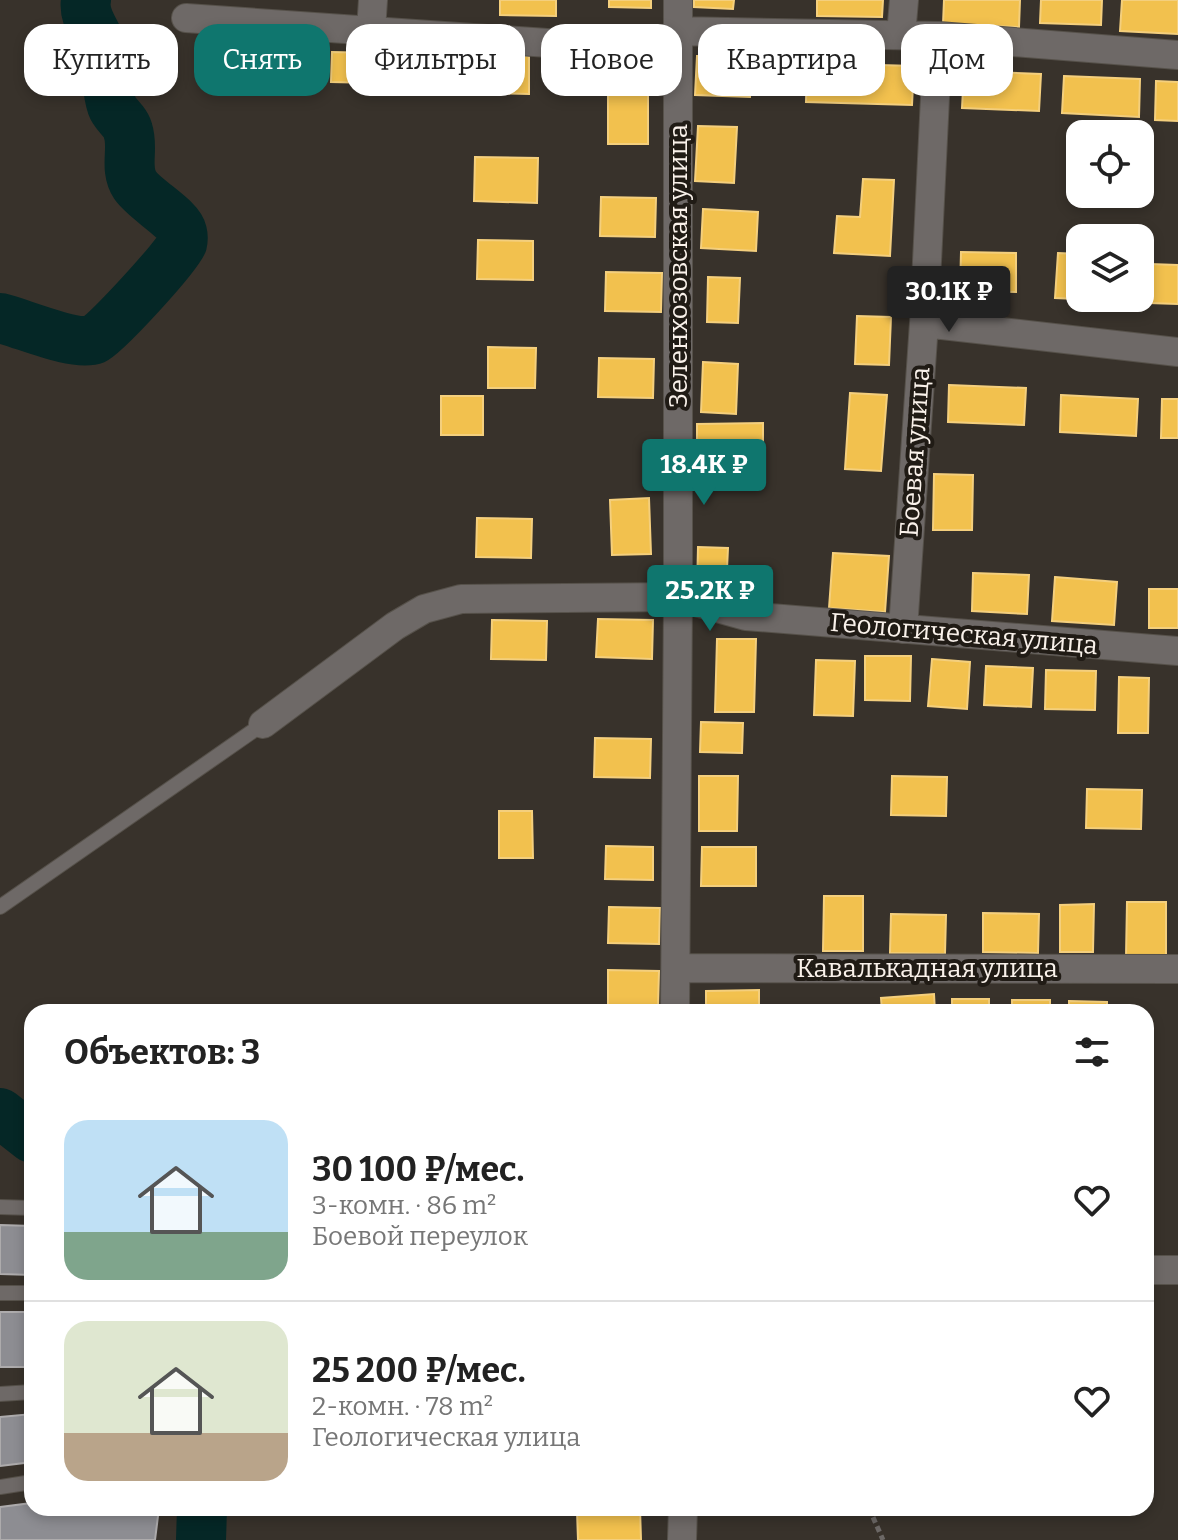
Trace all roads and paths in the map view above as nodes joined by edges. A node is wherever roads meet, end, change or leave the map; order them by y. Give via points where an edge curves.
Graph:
1 (373, 0) edge
2 (678, 0) edge
3 (904, 0) edge
4 (186, 18) dead end
5 (371, 24) edge
6 (677, 24) edge
7 (902, 24) edge
8 (346, 28) edge
9 (901, 35) edge
10 (682, 42) edge
11 (1013, 42) edge
12 (1178, 55) edge
13 (677, 96) edge
14 (935, 96) edge
15 (924, 323) junction
16 (1178, 352) edge
17 (678, 597) junction
18 (903, 629) junction
19 (1178, 651) edge
20 (263, 724) joint
21 (0, 907) edge
22 (676, 968) junction
23 (1178, 969) edge
24 (675, 1004) edge
25 (0, 1207) edge
26 (24, 1208) edge
27 (1154, 1270) edge
28 (1178, 1270) edge
29 (0, 1293) edge
30 (24, 1293) edge
31 (24, 1392) edge
32 (0, 1394) edge
33 (24, 1483) edge
34 (0, 1487) edge
35 (683, 1516) edge
36 (872, 1516) edge
37 (682, 1540) edge
38 (883, 1540) edge

1 - 5 street
2 - 6 street, Зеленхозовская улица
3 - 7 street
4 - 8 street
9 - 10 street
11 - 12 street
13 - 17 street, Зеленхозовская улица
14 - 15 street, Боевая улица
15 - 16 street
15 - 18 street, Боевая улица
17 - 18 street, Геологическая улица via 746,616
17 - 20 street, Геологическая улица via 461,599 424,609
17 - 22 street, Зеленхозовская улица
18 - 19 street, Геологическая улица
20 - 21 lane
22 - 23 street, Кавалькадная улица
22 - 24 street, Зеленхозовская улица
25 - 26 lane
27 - 28 street
29 - 30 lane
31 - 32 lane
33 - 34 lane
35 - 37 street
36 - 38 path

